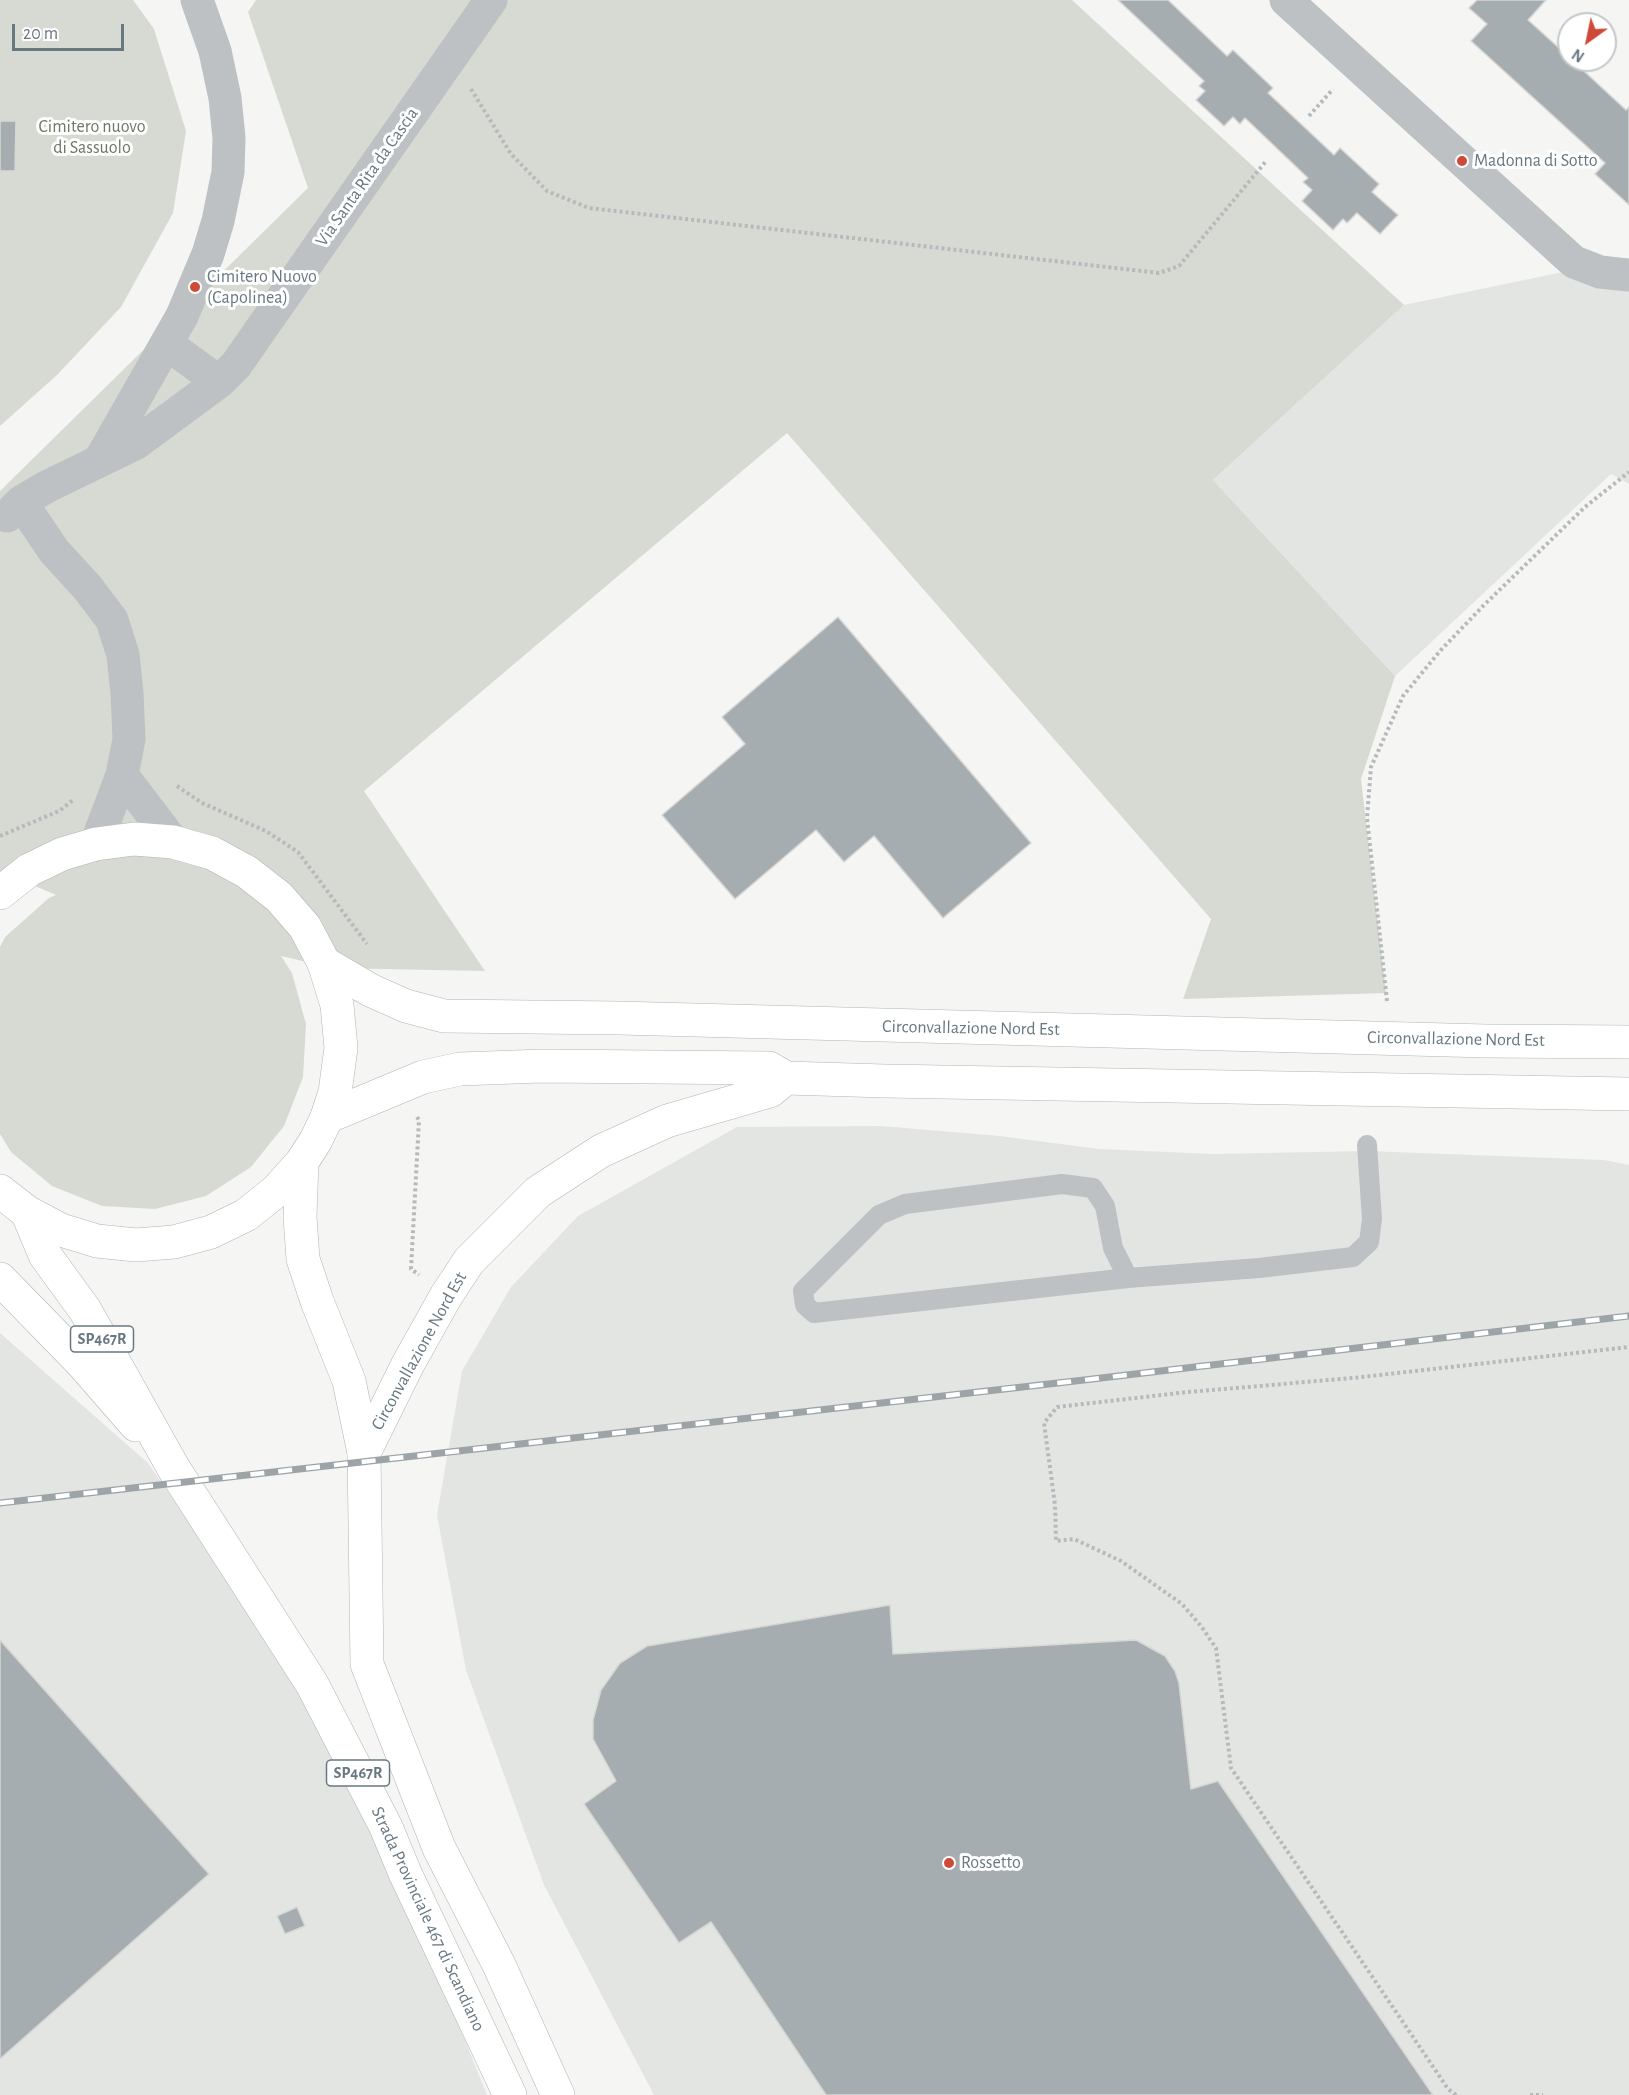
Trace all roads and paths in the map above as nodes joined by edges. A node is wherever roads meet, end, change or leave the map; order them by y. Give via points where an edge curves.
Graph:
1 (196, 0) edge
2 (491, 0) edge
3 (1286, 0) edge
4 (469, 86) dead end
5 (1267, 160) dead end
6 (1629, 275) edge
7 (167, 344) junction
8 (219, 382) junction
9 (100, 460) junction
10 (1629, 472) edge
11 (122, 775) junction
12 (76, 798) dead end
13 (0, 836) edge
14 (173, 842) junction
15 (96, 844) junction
16 (0, 892) edge
17 (324, 963) junction
18 (1387, 1001) dead end
19 (1629, 1042) edge
20 (786, 1078) junction
21 (1629, 1094) edge
22 (327, 1117) junction
23 (1367, 1145) dead end
24 (302, 1162) junction
25 (0, 1191) edge
26 (27, 1212) junction
27 (0, 1278) edge
28 (1128, 1278) junction
29 (1629, 1347) edge
30 (364, 1454) junction
31 (174, 1469) junction
32 (510, 2095) edge
33 (558, 2095) edge
34 (1456, 2095) edge
35 (1530, 2095) edge
36 (1544, 2095) edge

1 - 7 street via 215,51 225,98 228,172 208,254
2 - 8 street, Via Santa Rita da Cascia via 236,365
3 - 6 street via 1574,262 1600,272
4 - 5 path via 512,154 547,191 589,208 1159,273 1179,266
7 - 8 street
7 - 9 street
8 - 9 street, Via Santa Rita da Cascia via 135,444
9 - 11 street, Via Santa Rita da Cascia via 48,486 14,509 87,587 112,620 123,655 127,693 129,739
10 - 18 path via 1585,507 1440,651 1404,696 1371,767 1367,818
11 - 14 street
11 - 15 street, Via Santa Rita da Cascia
12 - 13 path via 58,811
14 - 15 main road via 134,839
14 - 17 main road via 212,853 263,884 305,927
15 - 16 main road via 29,870
17 - 19 main road, Circonvallazione Nord Est via 406,1006 444,1016
17 - 22 main road via 337,1005 341,1048
20 - 21 main road
20 - 22 main road via 769,1068 460,1069 423,1077
20 - 30 main road, Circonvallazione Nord Est via 770,1091 667,1120 610,1146 538,1192 469,1261 408,1364
22 - 24 main road
23 - 28 lane via 1372,1219 1369,1242 1353,1257
24 - 26 main road via 276,1191 246,1215 211,1232 174,1242 136,1245 97,1241 61,1230
24 - 30 main road, SP467R via 303,1259 349,1381
25 - 26 main road
26 - 31 main road, SP467R via 45,1255 85,1310
27 - 31 main road, SP467R via 82,1363
28 - 28 lane via 1113,1248 1105,1206 1093,1188 1062,1185 905,1204 879,1215 803,1291 805,1305 814,1313
29 - 34 path via 1056,1407 1044,1423 1056,1541 1074,1539 1121,1560 1182,1604 1201,1626 1216,1648 1231,1768 1448,2089
30 - 33 main road, SP467R via 367,1664 439,1848 499,1965
31 - 32 main road, Strada Provinciale 467 di Scandiano / SP467R via 312,1684 386,1827
35 - 36 path

